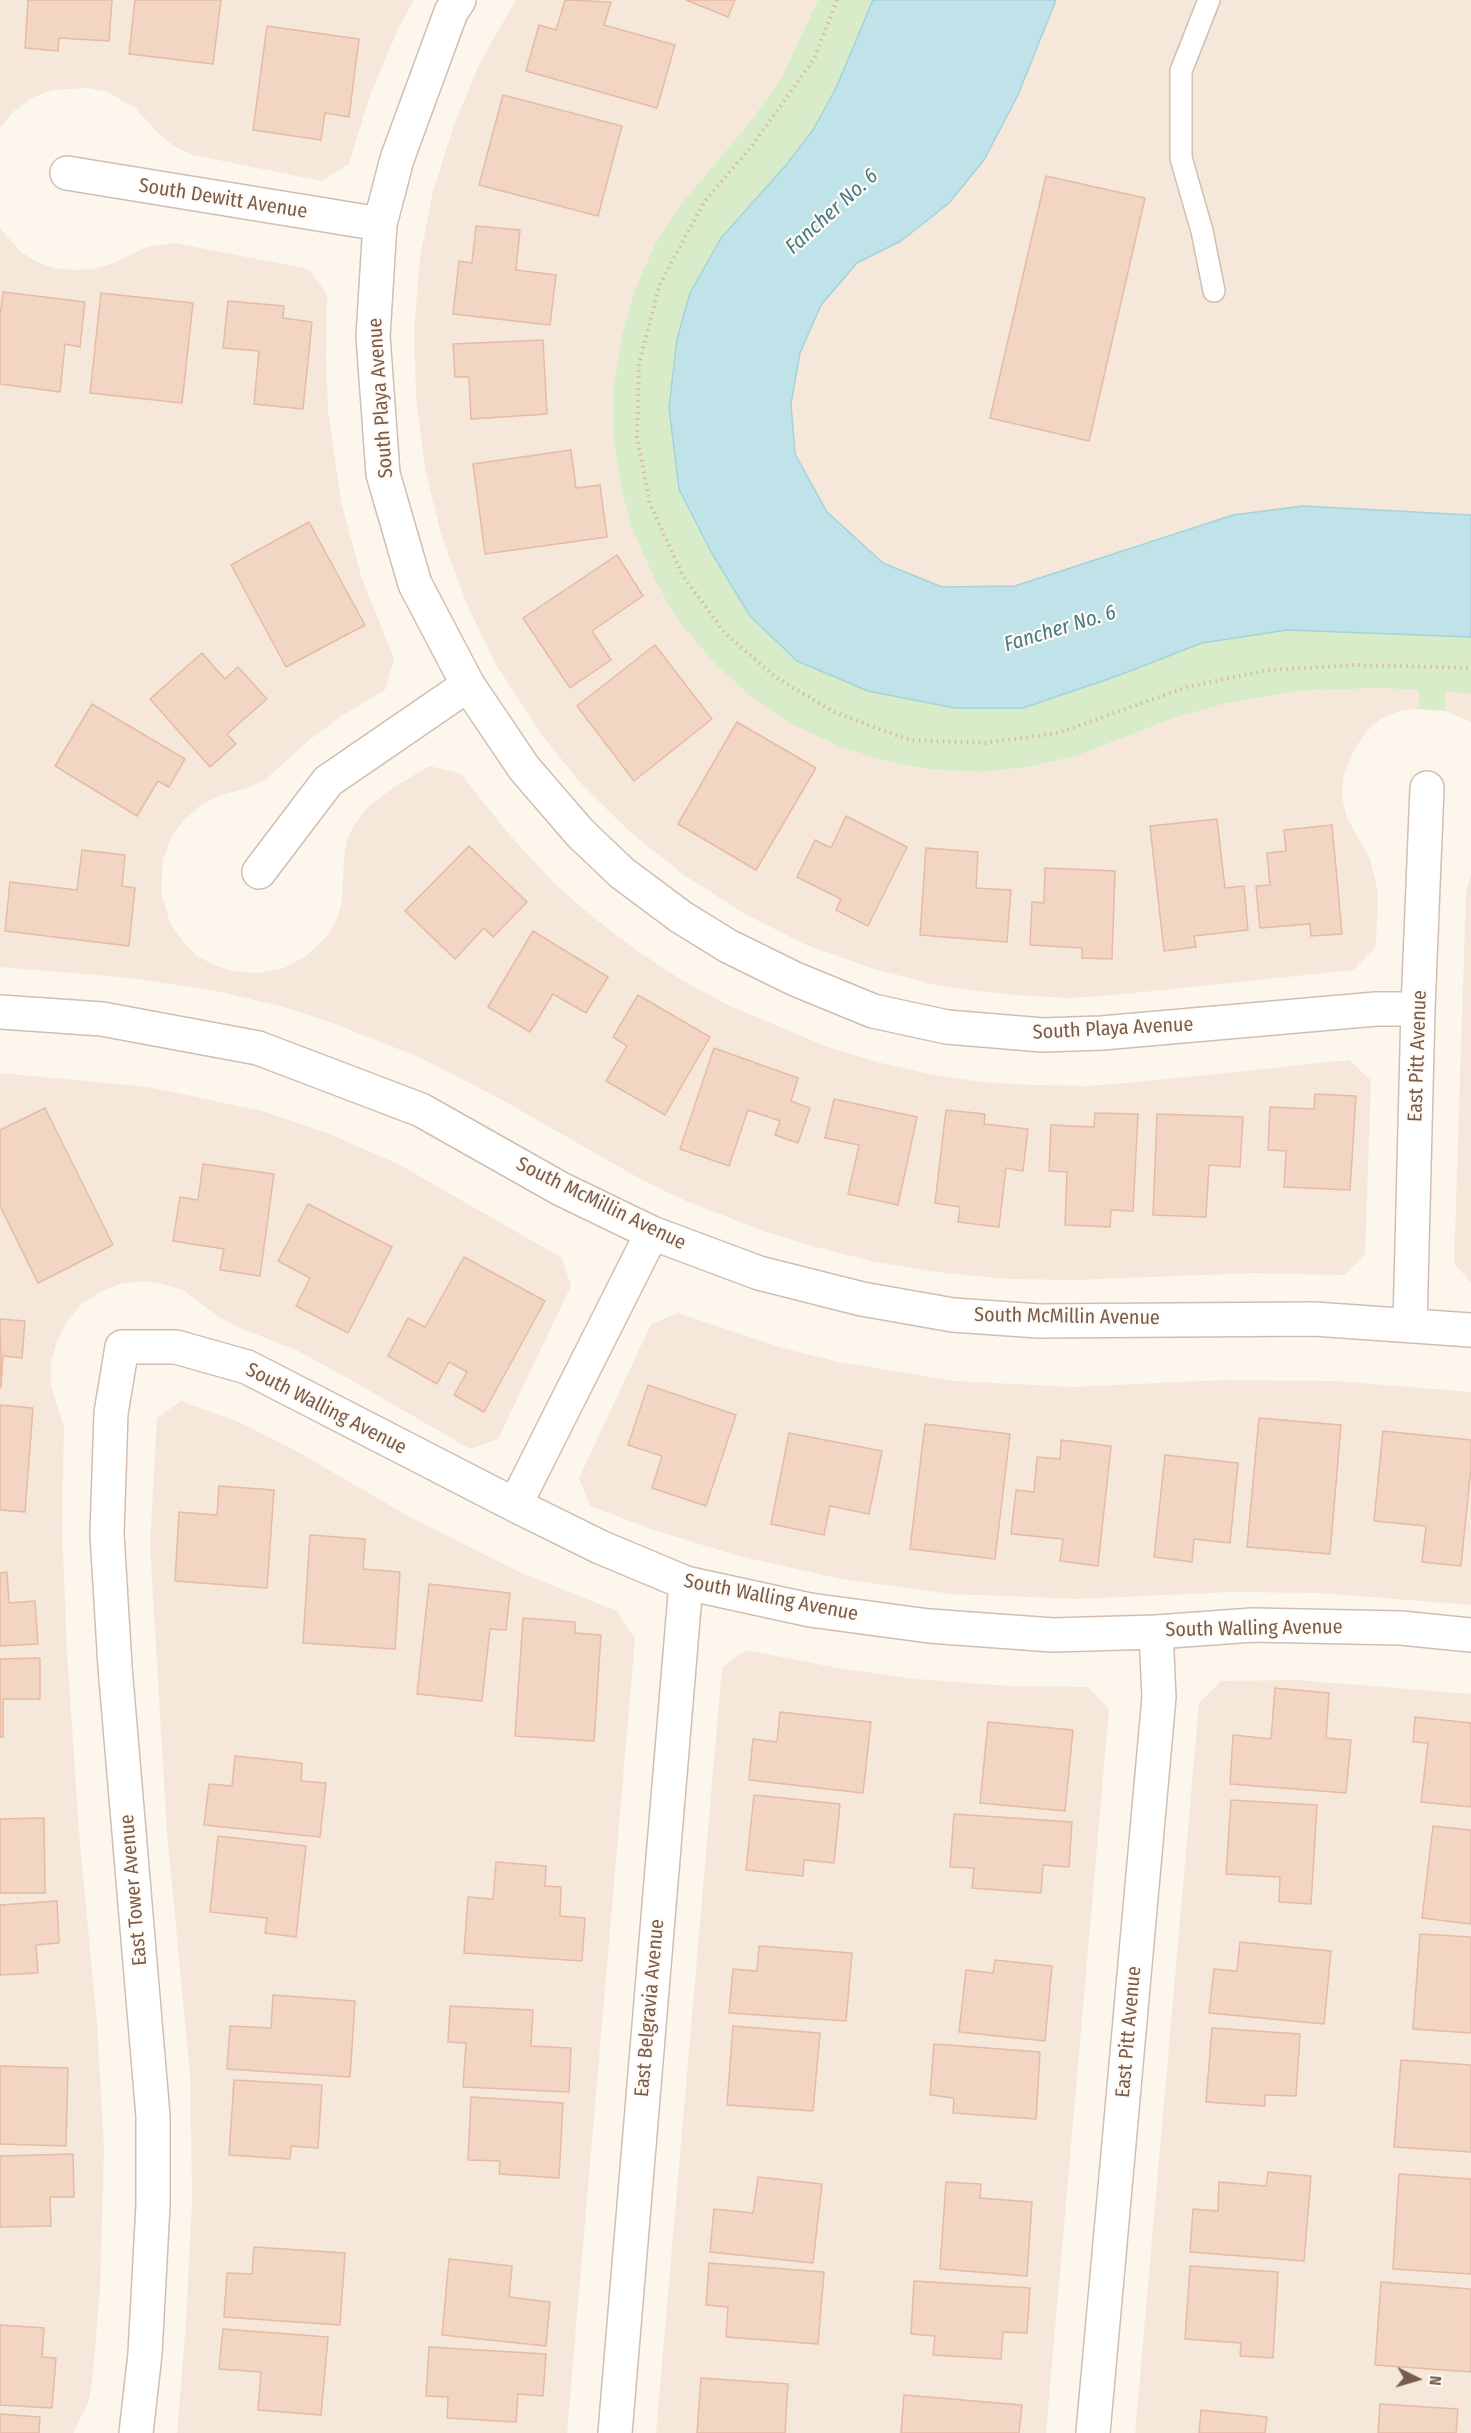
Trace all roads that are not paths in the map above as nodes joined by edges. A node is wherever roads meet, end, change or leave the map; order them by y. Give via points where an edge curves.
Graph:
1 (459, 0) edge
2 (1209, 0) edge
3 (67, 173) dead end
4 (380, 224) junction
5 (1214, 291) dead end
6 (468, 685) junction
7 (1427, 788) dead end
8 (259, 872) dead end
9 (1418, 1010) junction
10 (0, 1012) edge
11 (652, 1233) junction
12 (1410, 1325) junction
13 (1471, 1330) edge
14 (122, 1347) joint
15 (515, 1505) junction
16 (686, 1583) junction
17 (1156, 1632) junction
18 (1471, 1635) edge
19 (136, 2433) edge
20 (615, 2433) edge
21 (1093, 2433) edge

1 - 4 street, South Playa Avenue via 397,159
2 - 5 lane via 1180,71 1181,158
3 - 4 street, South Dewitt Avenue
4 - 6 street, South Playa Avenue via 373,336 383,474 415,585
6 - 8 street via 328,781
6 - 9 street, South Playa Avenue via 524,768 580,833 622,873 728,946 873,1011 947,1027 1042,1035 1376,1009
7 - 9 street, East Pitt Avenue
9 - 12 street, East Pitt Avenue
10 - 11 street, South McMillin Avenue via 102,1019 258,1048 421,1110 561,1189
11 - 12 street, South McMillin Avenue via 759,1273 862,1299 953,1315 1039,1321 1302,1319
11 - 15 street
12 - 13 street, South McMillin Avenue
14 - 15 street, South Walling Avenue via 176,1347 247,1367
14 - 19 street, East Tower Avenue via 111,1413 107,1534 153,2116 153,2205 145,2354
15 - 16 street, South Walling Avenue
16 - 17 street, South Walling Avenue via 810,1610 929,1626 1053,1635
16 - 20 street, East Belgravia Avenue
17 - 18 street, South Walling Avenue via 1253,1625 1401,1628
17 - 21 street, East Pitt Avenue via 1159,1696

